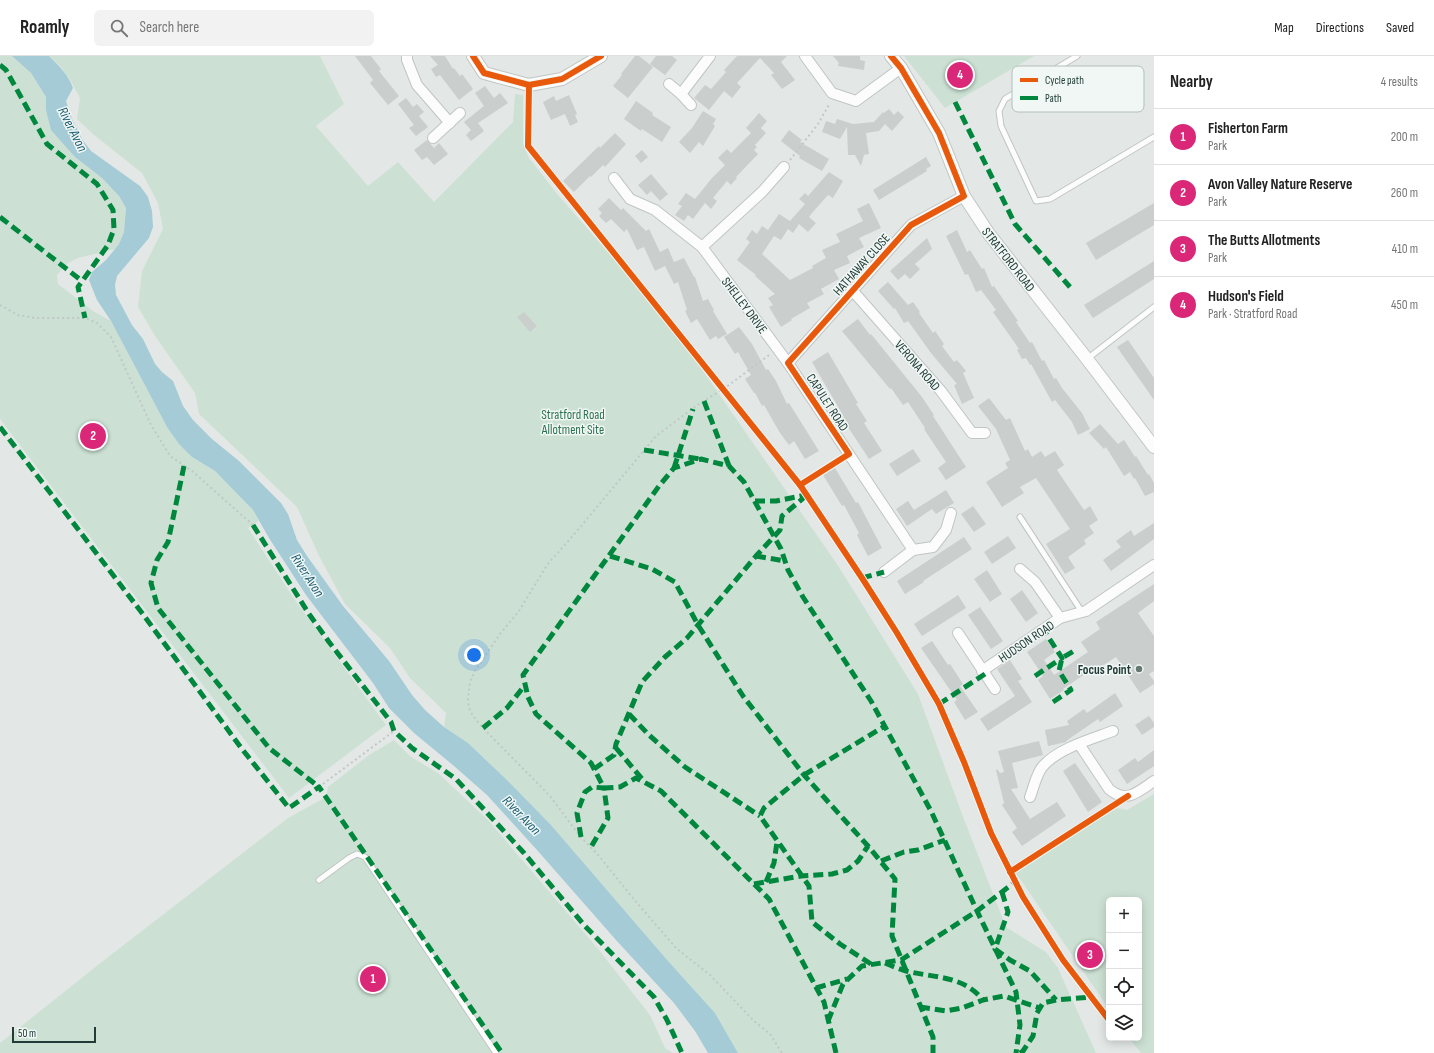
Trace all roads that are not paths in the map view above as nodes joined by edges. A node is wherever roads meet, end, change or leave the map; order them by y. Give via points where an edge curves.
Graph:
1 (408, 56) edge
2 (472, 56) edge
3 (601, 56) edge
4 (710, 56) edge
5 (805, 56) edge
6 (891, 56) edge
7 (1078, 56) edge
8 (1061, 66) edge
9 (901, 68) junction
10 (669, 84) dead end
11 (681, 94) junction
12 (1012, 95) edge
13 (691, 105) dead end
14 (460, 113) dead end
15 (450, 123) junction
16 (1154, 137) edge
17 (433, 138) dead end
18 (784, 167) road end
19 (614, 178) dead end
20 (964, 196) junction
21 (702, 248) junction
22 (852, 290) junction
23 (1154, 307) edge
24 (1087, 359) junction
25 (788, 363) junction
26 (985, 433) dead end
27 (1154, 446) edge
28 (951, 513) dead end
29 (1020, 517) dead end
30 (913, 550) junction
31 (1154, 565) edge
32 (1020, 569) dead end
33 (884, 572) dead end
34 (1082, 612) junction
35 (1060, 618) junction
36 (958, 633) dead end
37 (982, 671) junction
38 (995, 689) dead end
39 (1113, 731) dead end
40 (1079, 744) junction
41 (1154, 781) edge
42 (1030, 797) dead end
43 (319, 880) dead end
44 (496, 1053) edge

1 - 15 street via 407,60 417,85
2 - 3 street via 484,73 529,85 562,79
4 - 11 street
5 - 9 street via 832,93 856,101
6 - 9 street, STRATFORD ROAD
7 - 8 lane
9 - 20 street, STRATFORD ROAD via 939,133
10 - 11 street
11 - 13 street
12 - 16 lane via 1006,99 998,111 1001,126 1036,201 1050,199
14 - 15 street
15 - 17 street
18 - 21 street via 762,192
19 - 21 street, SHELLEY DRIVE via 630,198 655,210
20 - 22 street, HATHAWAY CLOSE via 911,225
20 - 24 street, STRATFORD ROAD via 989,234
21 - 25 street, SHELLEY DRIVE
22 - 25 street, HATHAWAY CLOSE
22 - 26 street, VERONA ROAD via 941,391 972,433
23 - 24 lane
24 - 27 street, STRATFORD ROAD
25 - 30 street, CAPULET ROAD
28 - 30 street via 946,530 932,547
29 - 34 lane
30 - 33 street
31 - 34 street, HUDSON ROAD
32 - 35 street via 1034,582
34 - 35 street, HUDSON ROAD
35 - 37 street, HUDSON ROAD
36 - 37 street
37 - 38 street
39 - 40 street
40 - 41 street via 1108,789 1120,797 1138,792
40 - 42 street via 1043,766
43 - 44 lane via 357,854 365,857

